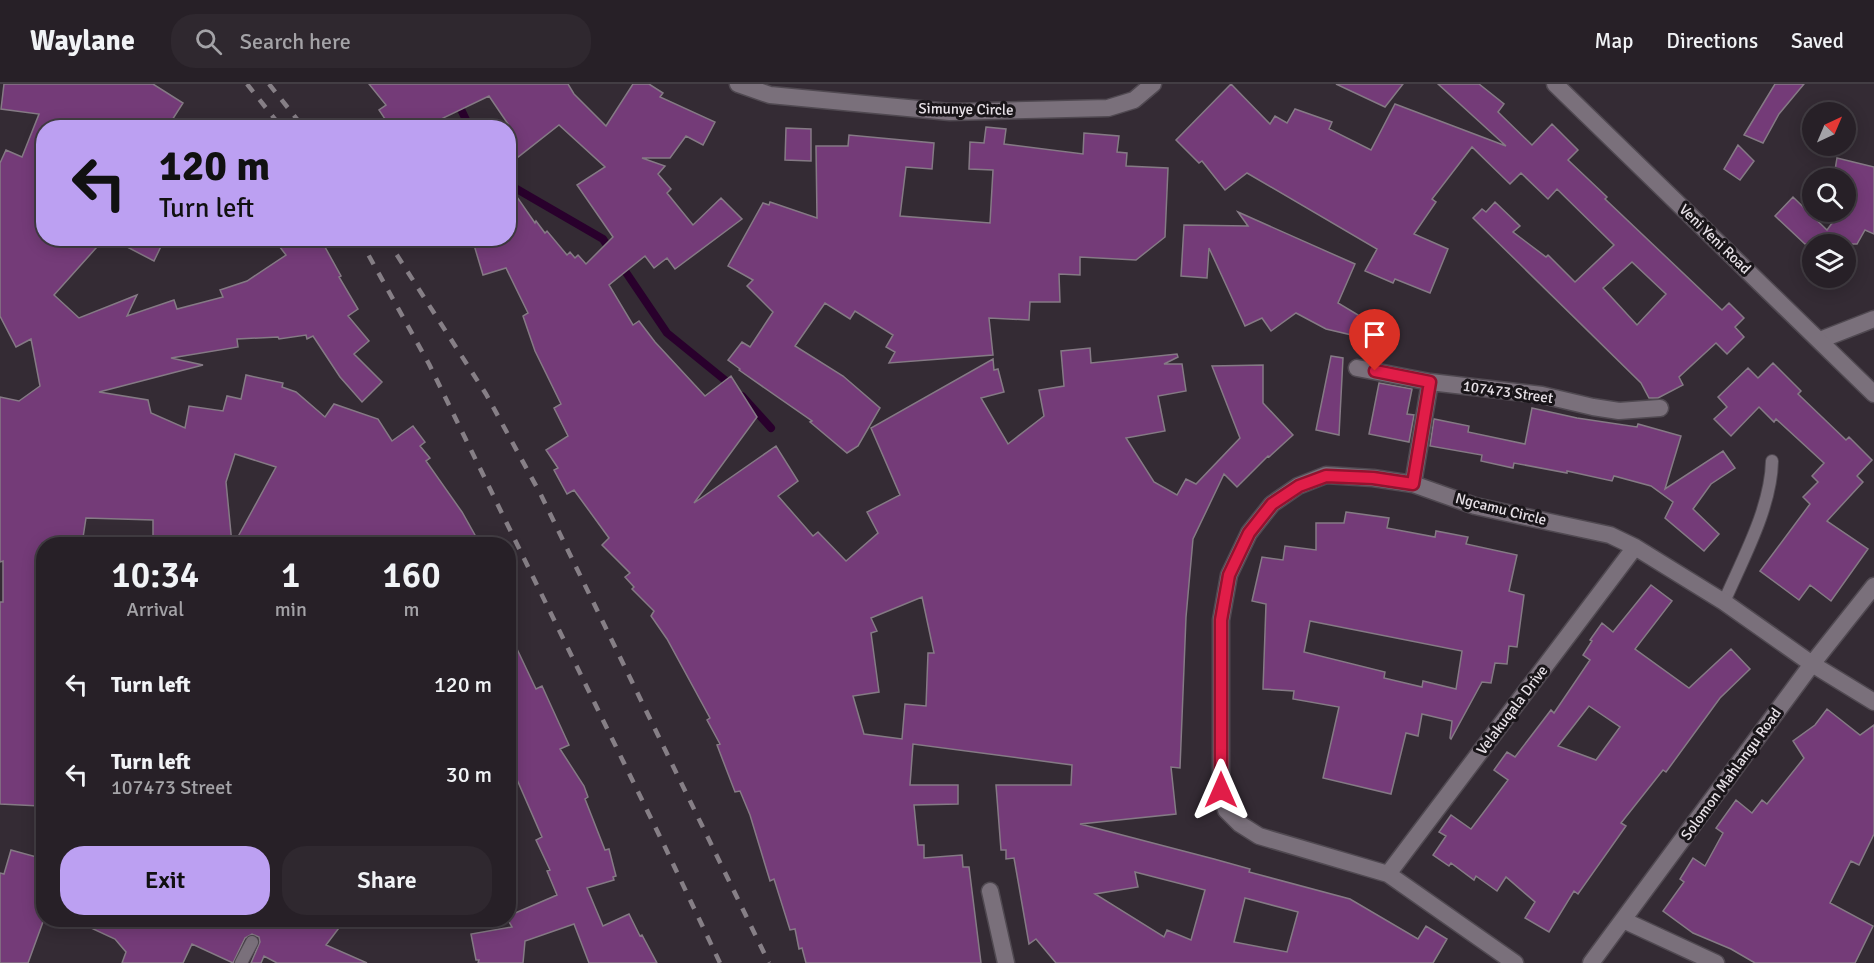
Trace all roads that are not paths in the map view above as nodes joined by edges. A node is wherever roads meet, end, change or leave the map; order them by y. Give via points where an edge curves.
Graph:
1 (738, 84) edge
2 (1153, 84) edge
3 (1555, 84) edge
4 (1874, 320) edge
5 (1820, 340) junction
6 (1357, 368) dead end
7 (1430, 382) junction
8 (1874, 394) edge
9 (1660, 408) dead end
10 (1772, 461) dead end
11 (1413, 484) junction
12 (1635, 547) junction
13 (1874, 586) edge
14 (1724, 602) junction
15 (1812, 664) junction
16 (1874, 702) edge
17 (1388, 874) junction
18 (990, 891) dead end
19 (1623, 920) junction
20 (252, 942) dead end
21 (241, 963) edge
22 (1006, 963) edge
23 (1515, 963) edge
24 (1591, 963) edge
25 (1716, 963) edge

1 - 2 street, Simunye Circle via 770,95 950,112 1108,108 1134,100
3 - 5 street, Veni Yeni Road
4 - 5 street
5 - 8 street, Veni Yeni Road
6 - 7 street, 107473 Street
7 - 9 street, 107473 Street via 1542,394 1619,411
7 - 11 street
10 - 14 lane via 1766,501
11 - 12 street, Ngcamu Circle via 1475,506 1610,535
11 - 17 street, Ngcamu Circle via 1326,476 1299,486 1272,504 1249,533 1229,575 1221,620 1221,790 1226,810 1259,836
12 - 14 street, Ngcamu Circle
12 - 17 street, Velakuqala Drive
13 - 15 street, Solomon Mahlangu Road
14 - 15 street, Ngcamu Circle
15 - 16 street, Ngcamu Circle
15 - 19 street, Solomon Mahlangu Road
17 - 23 street, Ngcamu Circle
18 - 22 street
19 - 24 street, Solomon Mahlangu Road
19 - 25 street
20 - 21 lane

